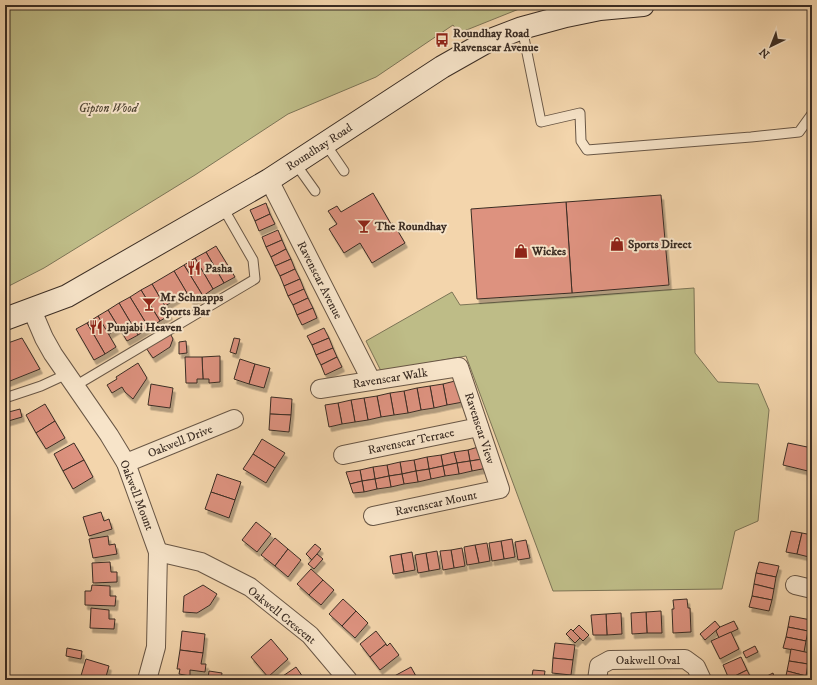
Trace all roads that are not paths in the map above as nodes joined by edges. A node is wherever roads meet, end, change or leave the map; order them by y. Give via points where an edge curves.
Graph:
1 (643, 5) edge
2 (522, 28) junction
3 (812, 114) edge
4 (325, 143) junction
5 (295, 162) junction
6 (344, 171) dead end
7 (269, 180) junction
8 (315, 191) dead end
9 (222, 206) junction
10 (32, 310) junction
11 (5, 319) edge
12 (459, 367) joint
13 (71, 380) junction
14 (371, 380) junction
15 (320, 389) dead end
16 (5, 398) edge
17 (234, 419) dead end
18 (479, 427) junction
19 (343, 455) dead end
20 (126, 463) junction
21 (500, 489) joint
22 (373, 516) dead end
23 (158, 552) junction
24 (795, 585) dead end
25 (812, 589) edge
26 (147, 680) edge
27 (348, 680) edge
28 (597, 680) edge
29 (702, 680) edge

1 - 2 street, Roundhay Road via 600,9
2 - 3 lane via 540,122 580,113 581,141 586,150 798,132
2 - 4 street, Roundhay Road via 488,41 442,67
4 - 5 street, Roundhay Road
4 - 6 lane
5 - 7 street, Roundhay Road
5 - 8 lane
7 - 9 street, Roundhay Road
7 - 14 street, Ravenscar Avenue
9 - 10 street, Roundhay Road via 67,296
9 - 13 lane via 253,260 255,279
10 - 11 street, Roundhay Road
10 - 13 street, Oakwell Mount via 44,338
12 - 14 street, Ravenscar Walk
12 - 18 street, Ravenscar View
13 - 16 lane via 41,386
13 - 20 street, Oakwell Mount
14 - 15 street, Ravenscar Walk
17 - 20 street, Oakwell Drive
18 - 19 street, Ravenscar Terrace
18 - 21 street, Ravenscar View
20 - 23 street, Oakwell Mount
21 - 22 street, Ravenscar Mount
23 - 26 street, Oakwell Mount via 156,647
23 - 27 street, Oakwell Crescent via 201,562 250,587 310,635
24 - 25 street
28 - 29 street, Oakwell Oval via 599,666 610,660 685,659 696,667

